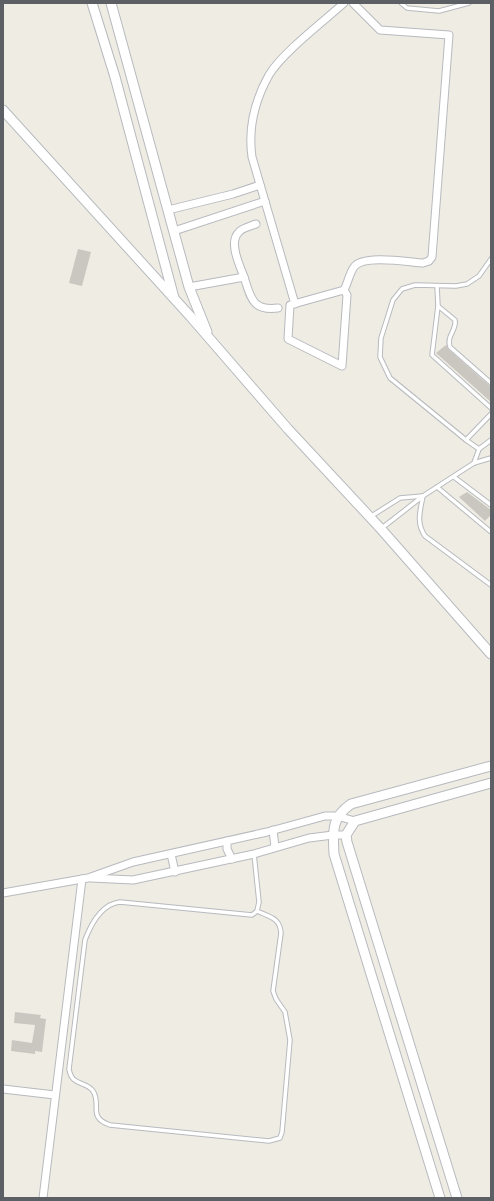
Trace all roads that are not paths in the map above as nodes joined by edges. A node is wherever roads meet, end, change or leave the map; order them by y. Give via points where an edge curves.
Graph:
1 (92, 3) edge
2 (111, 3) edge
3 (344, 3) edge
4 (353, 3) edge
5 (401, 3) edge
6 (455, 3) edge
7 (469, 3) edge
8 (454, 8) junction
9 (3, 110) edge
10 (260, 185) junction
11 (265, 201) junction
12 (168, 210) junction
13 (256, 224) dead end
14 (174, 231) junction
15 (491, 259) edge
16 (244, 277) junction
17 (436, 286) junction
18 (189, 287) junction
19 (344, 290) junction
20 (175, 300) junction
21 (295, 304) junction
22 (438, 306) junction
23 (278, 308) dead end
24 (209, 339) junction
25 (491, 383) edge
26 (491, 408) edge
27 (491, 414) edge
28 (466, 440) junction
29 (491, 440) edge
30 (479, 449) junction
31 (491, 458) edge
32 (474, 463) junction
33 (454, 477) junction
34 (437, 487) junction
35 (423, 496) junction
36 (491, 505) edge
37 (370, 518) junction
38 (381, 529) junction
39 (491, 532) edge
40 (491, 584) edge
41 (491, 654) edge
42 (491, 766) edge
43 (491, 783) edge
44 (337, 816) junction
45 (355, 821) junction
46 (273, 830) junction
47 (333, 835) junction
48 (346, 835) junction
49 (227, 841) junction
50 (275, 847) junction
51 (171, 854) junction
52 (254, 854) junction
53 (232, 859) junction
54 (175, 872) junction
55 (85, 879) junction
56 (3, 893) edge
57 (257, 911) junction
58 (3, 1089) edge
59 (55, 1095) junction
60 (43, 1198) edge
61 (440, 1198) edge
62 (457, 1198) edge

1 - 20 street via 116,77
2 - 12 street
3 - 10 street via 279,62 269,75 256,107 249,140
4 - 19 street via 380,30 449,35 432,256 423,263 377,260 361,262 354,267
5 - 8 lane via 407,8 427,10
6 - 8 lane
7 - 8 lane
9 - 20 street
10 - 11 street
10 - 12 street
11 - 14 street
11 - 21 street
12 - 14 street
13 - 16 street via 239,232 235,237 234,245
14 - 18 street
15 - 17 lane via 479,276 467,284
16 - 18 street
16 - 23 street via 251,299 259,308
17 - 22 lane
17 - 28 lane via 415,285 402,289 393,300 381,338 380,357 390,378
18 - 24 street
19 - 21 street
19 - 21 street via 347,296 342,366 288,339 290,305
20 - 24 street
22 - 25 lane via 455,320 456,324 449,338 450,347
22 - 26 lane via 432,355
24 - 37 street
27 - 28 lane
28 - 30 lane
29 - 30 lane
30 - 32 lane
31 - 32 lane
32 - 33 lane
33 - 34 lane
33 - 36 lane
34 - 35 lane
34 - 39 lane
35 - 37 lane via 400,498
35 - 38 lane
35 - 40 lane via 418,522 420,530
37 - 38 street
38 - 41 street
42 - 44 street via 351,804
43 - 45 street
44 - 45 street
44 - 46 street via 325,816
44 - 47 street
45 - 48 street
46 - 49 street
46 - 50 street
47 - 48 street
47 - 50 street
47 - 61 street via 334,854
48 - 62 street
49 - 51 street
49 - 53 street via 227,849
50 - 52 street
51 - 54 street
51 - 55 street via 133,862
52 - 53 street
52 - 57 lane via 259,902
53 - 54 street
54 - 55 street via 133,880
55 - 56 street
55 - 59 street
57 - 57 lane via 278,920 281,929 273,991 285,1012 290,1040 280,1138 270,1141 110,1125 103,1122 96,1112 94,1093 90,1088 75,1082 70,1076 69,1069 85,940 91,926 106,907 120,902 244,915 252,915
58 - 59 street
59 - 60 street

